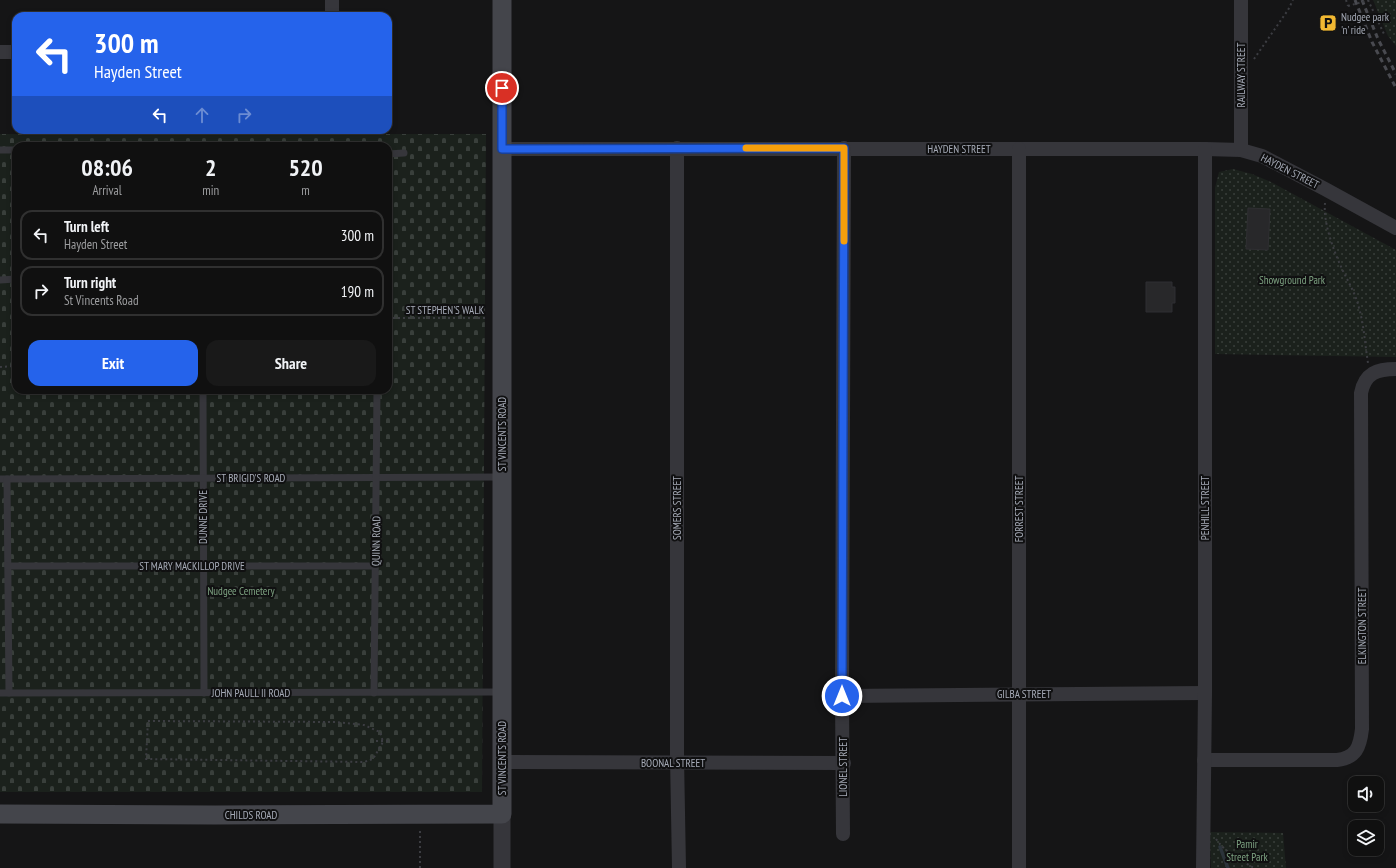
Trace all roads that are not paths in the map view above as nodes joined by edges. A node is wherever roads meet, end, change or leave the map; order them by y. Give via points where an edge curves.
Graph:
1 (332, 0) edge
2 (502, 0) edge
3 (1241, 0) edge
4 (332, 12) edge
5 (0, 52) edge
6 (12, 52) edge
7 (677, 148) junction
8 (844, 148) junction
9 (502, 149) junction
10 (1019, 149) junction
11 (1205, 149) junction
12 (0, 150) edge
13 (12, 150) edge
14 (1241, 150) junction
15 (404, 153) dead end
16 (392, 154) edge
17 (1396, 228) edge
18 (12, 279) edge
19 (0, 280) edge
20 (1396, 369) edge
21 (203, 394) edge
22 (376, 394) edge
23 (377, 477) junction
24 (502, 477) junction
25 (203, 478) junction
26 (4, 479) edge
27 (8, 566) junction
28 (204, 566) junction
29 (376, 566) junction
30 (502, 692) junction
31 (204, 693) junction
32 (374, 693) junction
33 (1205, 693) junction
34 (0, 694) edge
35 (9, 694) junction
36 (1019, 694) junction
37 (842, 696) junction
38 (1204, 760) junction
39 (502, 762) junction
40 (677, 763) junction
41 (844, 763) junction
42 (0, 814) edge
43 (502, 814) junction
44 (844, 834) dead end
45 (502, 868) edge
46 (679, 868) edge
47 (1018, 868) edge
48 (1203, 868) edge

1 - 4 street
2 - 9 main road, ST VINCENTS ROAD
3 - 14 street, RAILWAY STREET
5 - 6 street
7 - 8 street, HAYDEN STREET
7 - 9 street, HAYDEN STREET
7 - 40 street, SOMERS STREET
8 - 10 street, HAYDEN STREET
8 - 37 street, LIONEL STREET
9 - 24 main road, ST VINCENTS ROAD
10 - 11 street, HAYDEN STREET
10 - 36 street, FORREST STREET
11 - 14 street, HAYDEN STREET
11 - 33 street, PENHILL STREET
12 - 13 lane
14 - 17 street, HAYDEN STREET via 1273,160
15 - 16 lane
18 - 19 lane
20 - 38 street, ELKINGTON STREET via 1380,370 1371,375 1364,383 1361,393 1362,729 1359,745 1351,756 1337,760
21 - 25 lane, DUNNE DRIVE
22 - 23 lane, QUINN ROAD
23 - 24 lane, ST BRIGID'S ROAD
23 - 25 lane, ST BRIGID'S ROAD
23 - 29 lane, QUINN ROAD
24 - 30 main road, ST VINCENTS ROAD
25 - 26 lane, ST BRIGID'S ROAD
25 - 28 lane, DUNNE DRIVE
26 - 27 lane
27 - 28 lane, ST MARY MACKILLOP DRIVE
27 - 35 lane
28 - 29 lane, ST MARY MACKILLOP DRIVE
28 - 31 lane, DUNNE DRIVE
29 - 32 lane, QUINN ROAD
30 - 32 lane, JOHN PAULL II ROAD
30 - 39 main road, ST VINCENTS ROAD
31 - 32 lane, JOHN PAULL II ROAD
31 - 35 lane, JOHN PAULL II ROAD
33 - 36 street, GILBA STREET
33 - 38 street, PENHILL STREET
34 - 35 lane, JOHN PAULL II ROAD
36 - 37 street, GILBA STREET
36 - 47 street, FORREST STREET
37 - 41 street, LIONEL STREET
38 - 48 street, PENHILL STREET
39 - 40 street, BOONAL STREET
39 - 43 main road, ST VINCENTS ROAD
40 - 41 street, BOONAL STREET
40 - 46 street, SOMERS STREET
41 - 44 street, LIONEL STREET
42 - 43 main road, CHILDS ROAD
43 - 45 street, ST VINCENTS ROAD

